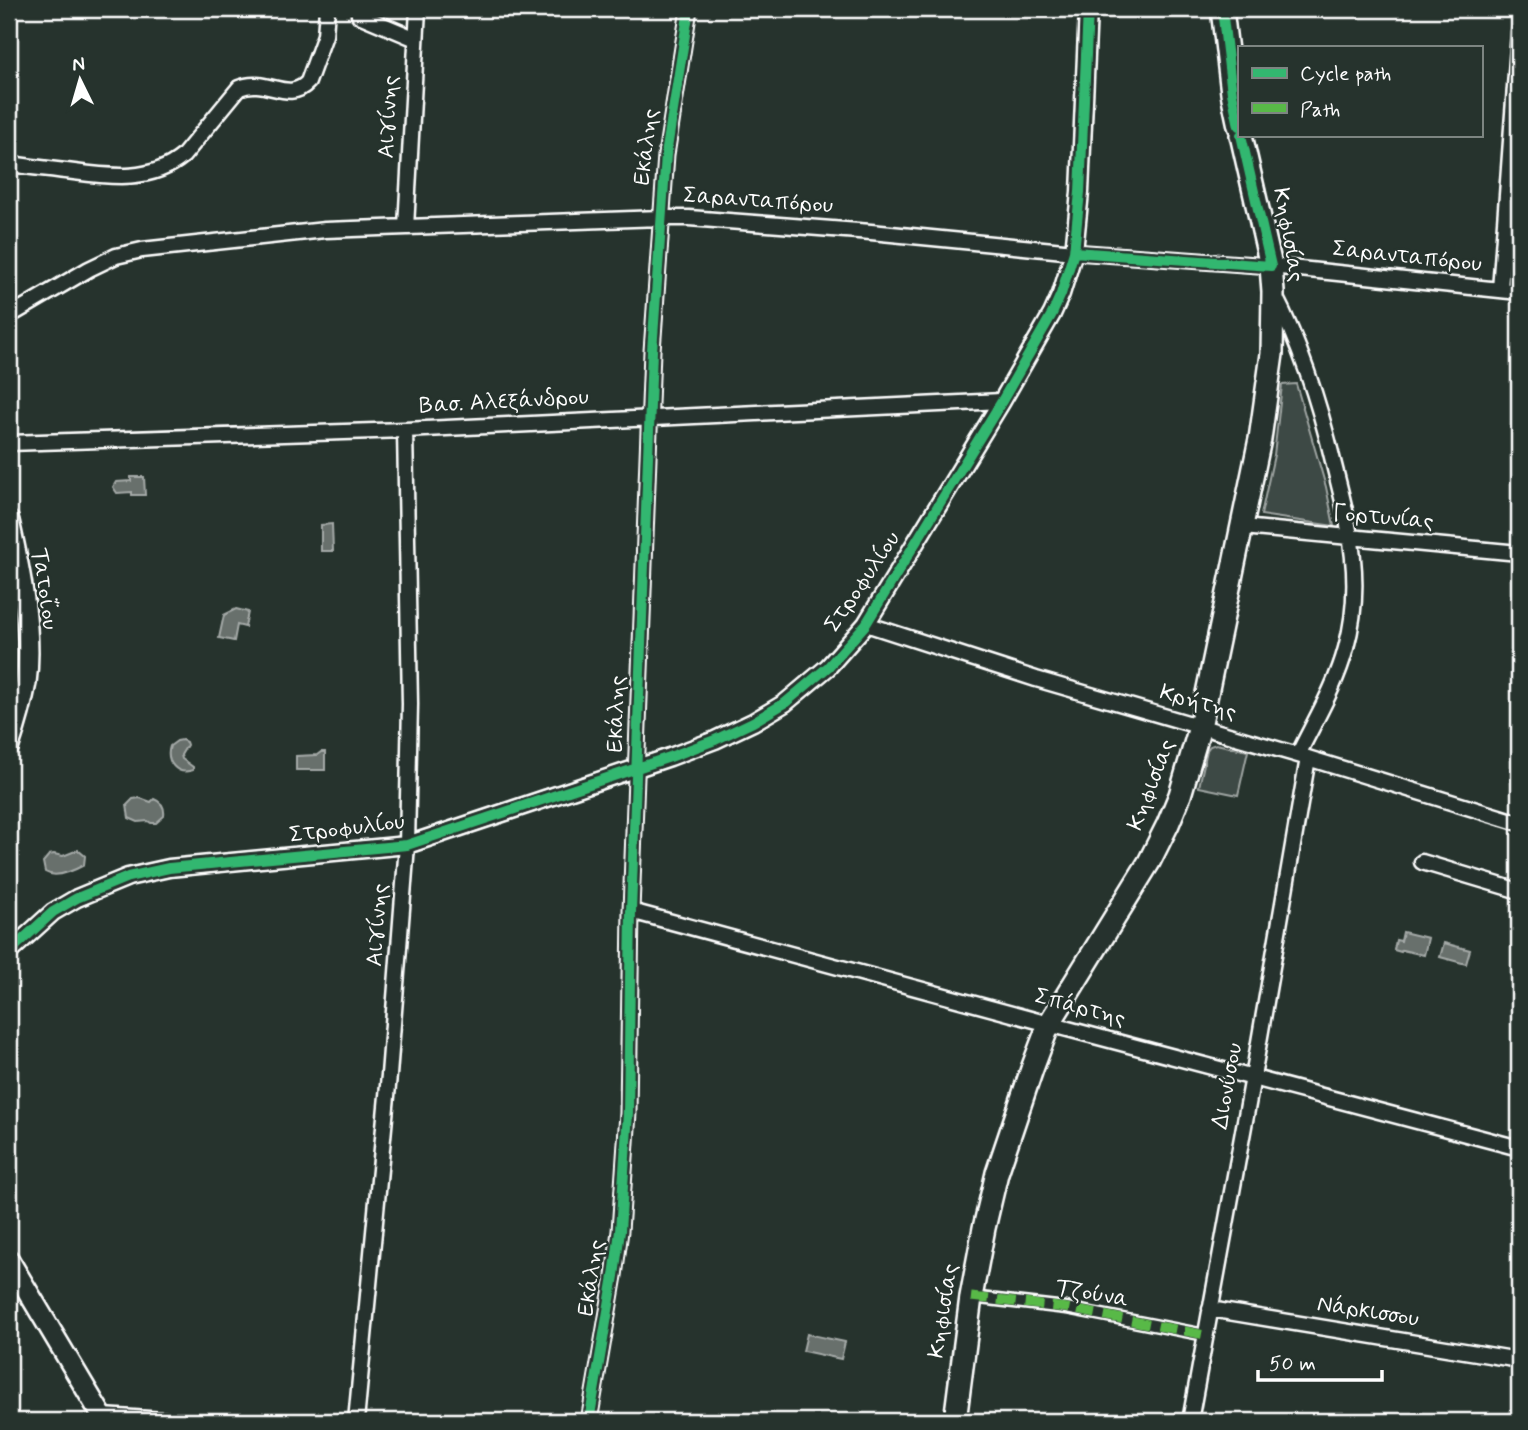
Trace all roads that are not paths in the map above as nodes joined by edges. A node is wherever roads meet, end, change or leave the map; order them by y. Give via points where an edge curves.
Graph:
1 (327, 9) edge
2 (418, 9) edge
3 (689, 9) edge
4 (1088, 9) edge
5 (1222, 9) edge
6 (359, 15) dead end
7 (1519, 32) edge
8 (416, 39) junction
9 (1238, 121) edge
10 (1241, 136) edge
11 (9, 164) edge
12 (661, 218) junction
13 (406, 227) junction
14 (1074, 253) junction
15 (1271, 266) junction
16 (1500, 290) junction
17 (1273, 292) junction
18 (1519, 292) edge
19 (9, 316) edge
20 (1002, 401) junction
21 (650, 418) junction
22 (405, 430) junction
23 (9, 443) edge
24 (9, 521) edge
25 (1243, 527) junction
26 (1351, 538) junction
27 (1519, 553) edge
28 (866, 624) junction
29 (1200, 727) junction
30 (9, 746) edge
31 (1303, 756) junction
32 (636, 767) junction
33 (1519, 823) edge
34 (407, 845) junction
35 (1422, 862) dead end
36 (1519, 891) edge
37 (631, 911) junction
38 (9, 952) edge
39 (1049, 1024) junction
40 (1253, 1077) junction
41 (1519, 1148) edge
42 (9, 1260) edge
43 (971, 1297) junction
44 (1210, 1310) junction
45 (1205, 1335) junction
46 (1519, 1360) edge
47 (104, 1419) edge
48 (165, 1421) edge
49 (356, 1421) edge
50 (589, 1421) edge
51 (955, 1421) edge
52 (1190, 1421) edge

1 - 11 street via 325,35 308,82 290,92 258,84 239,88 173,164 118,177
2 - 8 street, Αιγίνης
3 - 12 street, Εκάλης
4 - 14 street, Στροφυλίου
5 - 9 main road
6 - 8 street
7 - 16 street
8 - 13 street, Αιγίνης
10 - 15 main road, Κηφισίας
12 - 13 street, Σαρανταπόρου
12 - 14 street, Σαρανταπόρου via 871,232
12 - 21 street, Εκάλης
13 - 19 street, Σαρανταπόρου via 325,230 142,250 116,256
14 - 15 street, Σαρανταπόρου
14 - 20 street, Στροφυλίου via 1052,314
15 - 16 street, Σαρανταπόρου
15 - 17 main road, Κηφισίας
16 - 18 street, Σαρανταπόρου
17 - 25 main road, Κηφισίας via 1267,396
17 - 26 street, Διονύσου via 1290,325 1324,424
20 - 21 street, Βασ. Αλεξάνδρου
20 - 28 street, Στροφυλίου
21 - 22 street, Βασ. Αλεξάνδρου
21 - 32 street, Εκάλης
22 - 23 street, Βασ. Αλεξάνδρου
22 - 34 street, Αιγίνης via 410,704
24 - 30 main road, Τατοΐου via 27,641 26,681
25 - 26 street, Γορτυνίας
25 - 29 main road, Κηφισίας
26 - 27 street, Γορτυνίας
26 - 31 street, Διονύσου via 1355,594 1346,651
28 - 29 street, Κρήτης
28 - 32 street, Στροφυλίου via 828,667 753,722
29 - 31 street, Κρήτης
29 - 39 main road, Κηφισίας via 1180,795 1149,862
31 - 33 street, Κρήτης
31 - 40 street, Διονύσου
32 - 34 street, Στροφυλίου
32 - 37 street, Εκάλης
34 - 38 street, Στροφυλίου via 169,868 128,877 52,912
34 - 49 street, Αιγίνης
35 - 36 street
37 - 39 street, Σπάρτης
37 - 50 street, Εκάλης via 628,1113 620,1231
39 - 40 street, Σπάρτης
39 - 43 main road, Κηφισίας via 997,1172
40 - 41 street, Σπάρτης
40 - 44 street, Διονύσου
42 - 47 main road
43 - 45 street, Τζούνα via 1066,1308
43 - 51 main road, Κηφισίας
44 - 45 street, Διονύσου
44 - 46 street, Νάρκισσου
45 - 52 street, Διονύσου
47 - 48 street

